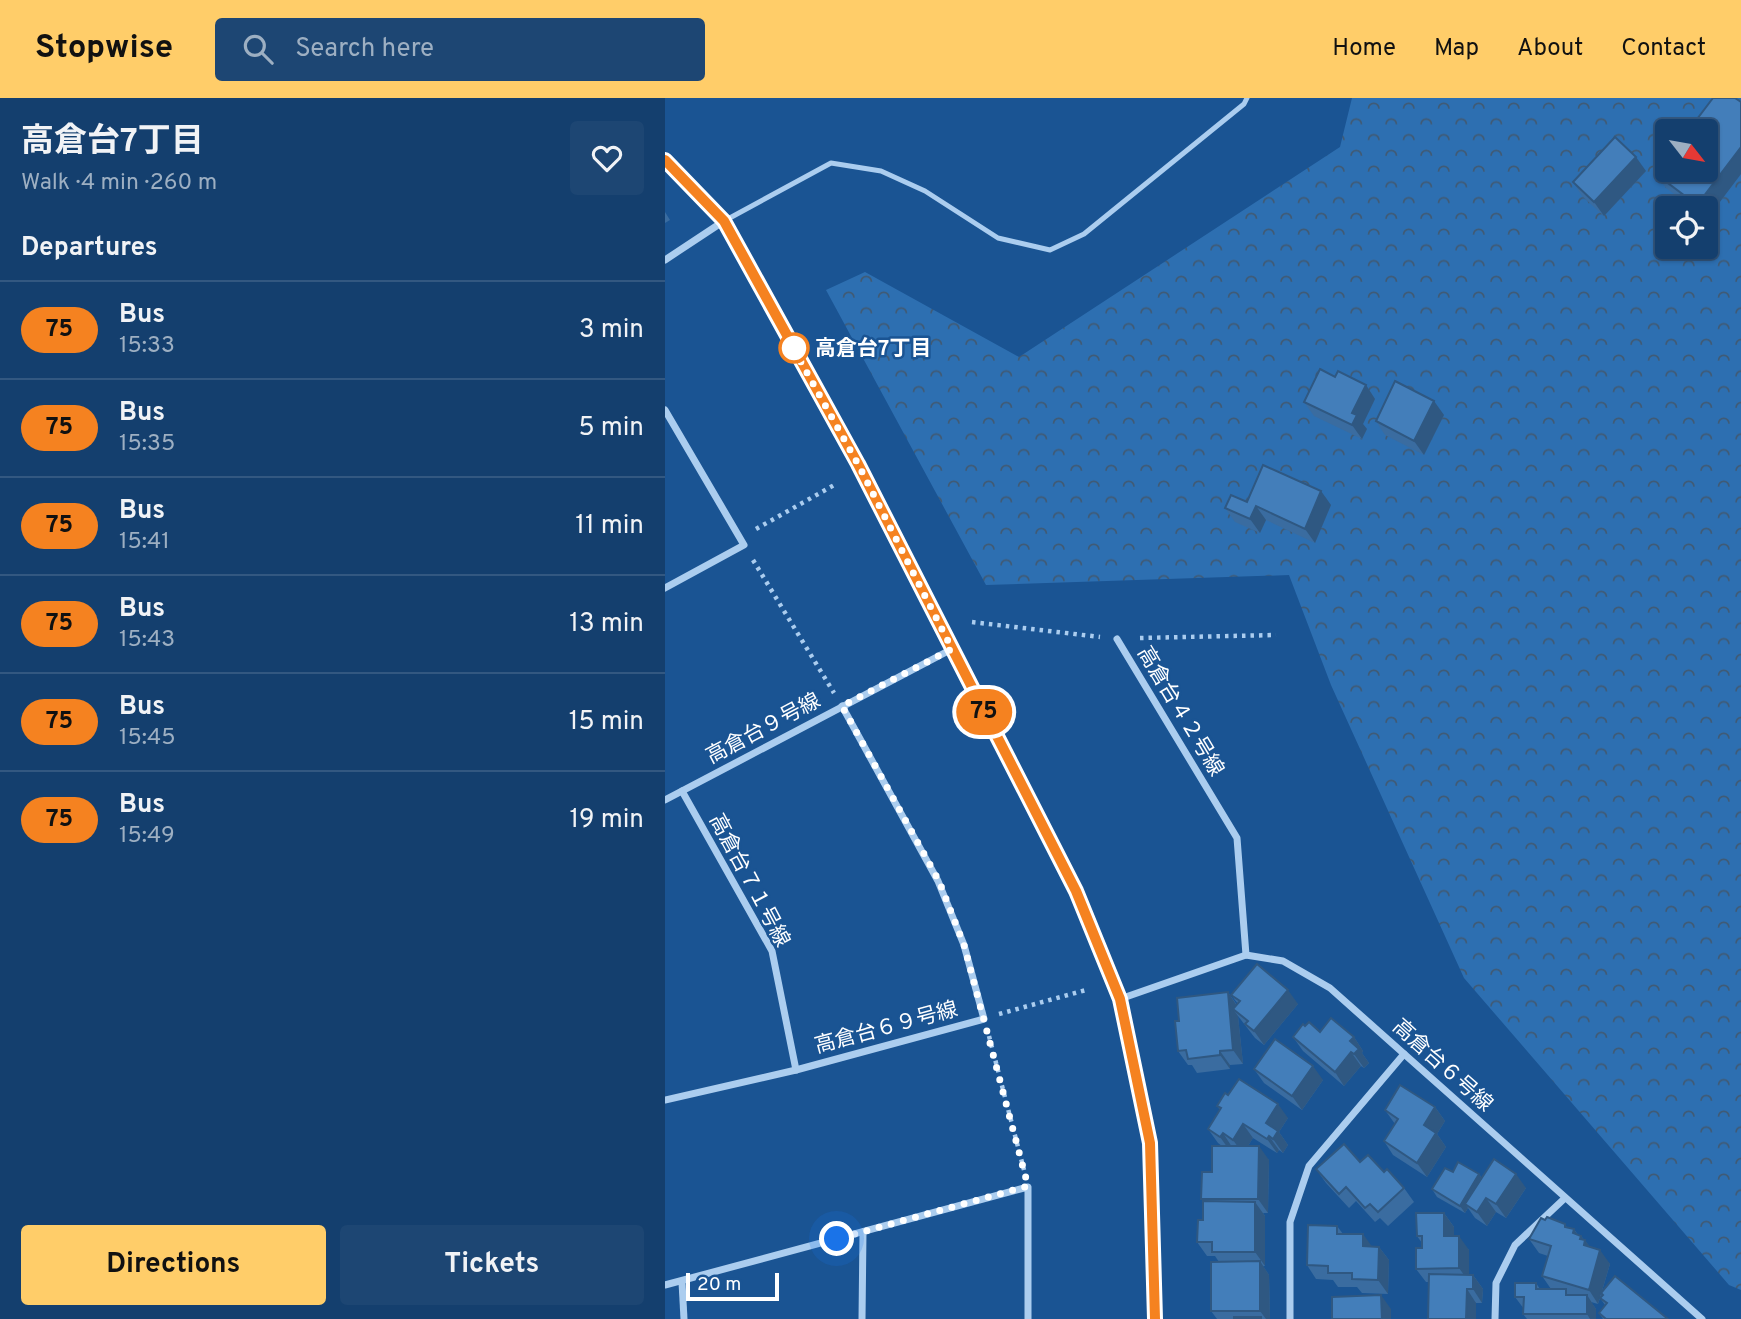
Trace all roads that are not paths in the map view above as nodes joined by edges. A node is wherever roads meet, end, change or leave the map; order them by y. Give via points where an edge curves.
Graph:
1 (1247, 98) edge
2 (665, 159) edge
3 (724, 221) junction
4 (665, 260) edge
5 (665, 410) edge
6 (665, 588) edge
7 (1117, 639) road end
8 (952, 649) junction
9 (842, 706) junction
10 (682, 791) junction
11 (665, 800) edge
12 (1246, 955) junction
13 (1120, 999) junction
14 (1404, 1054) junction
15 (796, 1070) junction
16 (665, 1100) edge
17 (1566, 1198) junction
18 (863, 1232) junction
19 (682, 1282) junction
20 (665, 1285) edge
21 (684, 1319) edge
22 (862, 1319) edge
23 (1028, 1319) edge
24 (1155, 1319) edge
25 (1290, 1319) edge
26 (1495, 1319) edge
27 (1702, 1319) edge

1 - 3 lane via 1084,234 1050,250 998,238 925,191 881,171 831,163
2 - 3 street
3 - 4 street
3 - 8 street via 858,464
5 - 6 street via 742,541
7 - 12 street, 高倉台４２号線 via 1237,838
8 - 9 street, 高倉台９号線
8 - 13 street via 1076,891
9 - 10 street, 高倉台９号線
9 - 15 street, 高倉台６９号線 via 939,881 964,945 984,1019
10 - 11 street, 高倉台９号線
10 - 15 street, 高倉台７１号線 via 772,951
12 - 13 street, 高倉台６号線
12 - 14 street, 高倉台６号線 via 1283,961 1330,988
13 - 24 street via 1150,1143
14 - 17 street, 高倉台６号線
14 - 25 street via 1309,1166 1290,1222
15 - 16 street, 高倉台６９号線
17 - 26 street via 1514,1245 1496,1283
17 - 27 street, 高倉台６号線
18 - 19 street
18 - 22 street
18 - 23 street via 1028,1186
19 - 20 street
19 - 21 street

